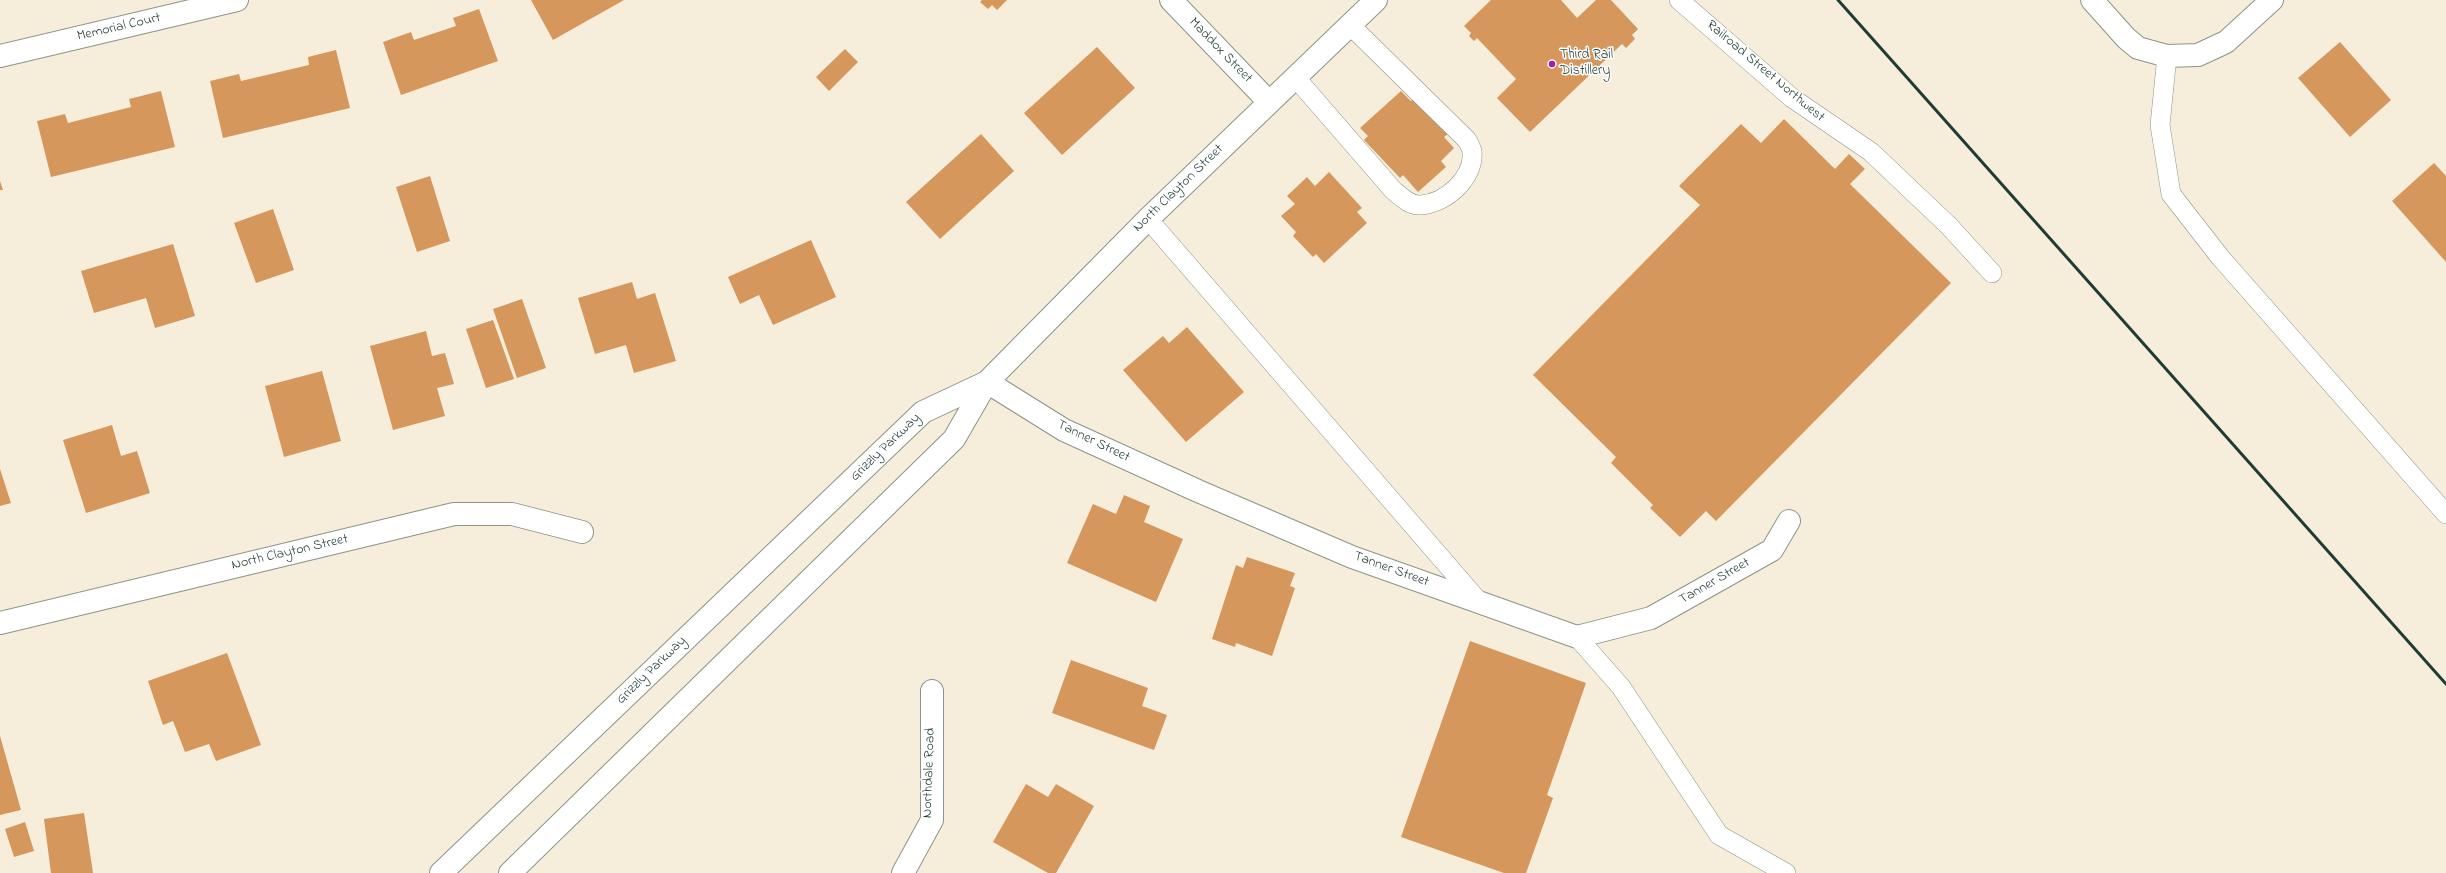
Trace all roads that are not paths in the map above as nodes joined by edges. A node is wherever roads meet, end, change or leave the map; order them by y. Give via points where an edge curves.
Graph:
1 (237, 0) edge
2 (1171, 0) edge
3 (1376, 0) edge
4 (1679, 0) edge
5 (2092, 0) edge
6 (2272, 0) edge
7 (1350, 25) junction
8 (0, 56) edge
9 (2167, 56) junction
10 (1295, 77) junction
11 (1269, 102) junction
12 (1148, 219) junction
13 (1992, 272) dead end
14 (987, 382) junction
15 (2446, 514) edge
16 (1789, 521) dead end
17 (582, 532) dead end
18 (1480, 602) junction
19 (0, 623) edge
20 (1577, 637) junction
21 (932, 691) dead end
22 (441, 873) edge
23 (510, 873) edge
24 (903, 873) edge
25 (1786, 873) edge

1 - 8 street, Memorial Court
2 - 11 street, Maddox Street
3 - 7 street, North Clayton Street
4 - 13 lane, Railroad Street Northwest via 1792,98 1871,152
5 - 9 street via 2138,48
6 - 9 street via 2226,42 2198,55
7 - 10 street, North Clayton Street
7 - 10 lane via 1467,140 1472,151 1470,164 1453,192 1437,202 1419,206 1407,201 1393,190
9 - 15 lane via 2160,124 2171,194 2220,257
10 - 11 street, North Clayton Street
11 - 12 street, North Clayton Street
12 - 14 street, North Clayton Street
12 - 18 lane
14 - 18 street, Tanner Street via 1064,430 1198,491 1352,557
14 - 22 street, Grizzly Parkway via 923,412
14 - 23 street via 954,439
16 - 20 street, Tanner Street via 1772,550 1651,618
17 - 19 street, North Clayton Street via 512,514 454,514
18 - 20 street, Tanner Street
20 - 25 lane via 1621,687 1719,835
21 - 24 street, Northdale Road via 932,820

